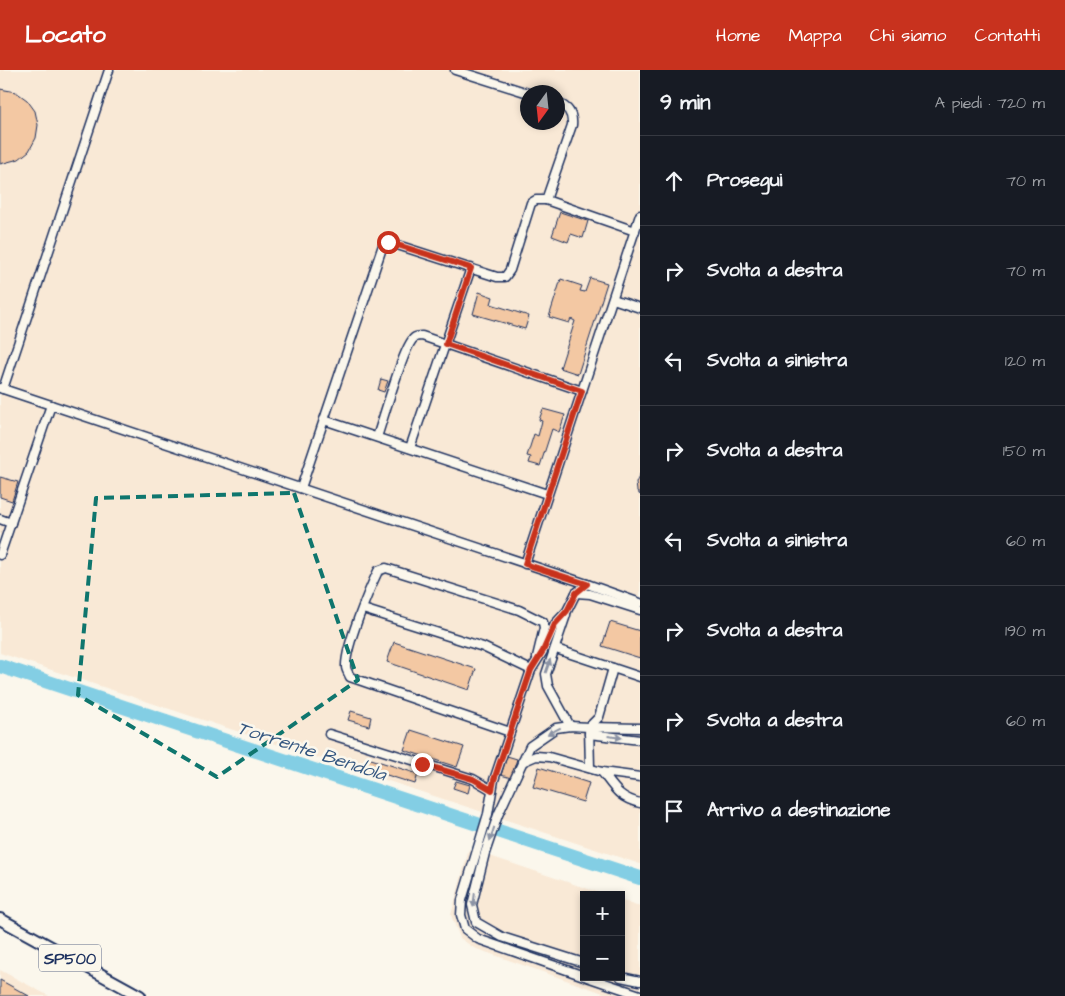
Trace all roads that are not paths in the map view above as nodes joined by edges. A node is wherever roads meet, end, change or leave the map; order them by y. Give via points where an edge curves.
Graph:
1 (109, 70) edge
2 (455, 70) edge
3 (520, 90) edge
4 (565, 106) edge
5 (546, 200) junction
6 (640, 215) edge
7 (635, 231) junction
8 (471, 268) junction
9 (613, 299) junction
10 (640, 308) edge
11 (446, 344) junction
12 (2, 388) edge
13 (582, 391) junction
14 (51, 405) junction
15 (324, 420) junction
16 (377, 437) junction
17 (410, 448) junction
18 (301, 488) junction
19 (547, 494) junction
20 (0, 519) edge
21 (11, 523) junction
22 (0, 555) edge
23 (525, 564) junction
24 (587, 584) junction
25 (576, 593) junction
26 (640, 602) edge
27 (363, 609) junction
28 (640, 610) edge
29 (567, 611) junction
30 (559, 650) dead end
31 (536, 659) junction
32 (614, 668) junction
33 (531, 670) junction
34 (640, 677) edge
35 (570, 726) junction
36 (640, 728) edge
37 (589, 730) junction
38 (510, 732) junction
39 (329, 734) dead end
40 (640, 740) edge
41 (522, 762) junction
42 (590, 768) junction
43 (602, 772) junction
44 (640, 777) edge
45 (492, 790) junction
46 (640, 803) edge
47 (0, 919) edge
48 (580, 962) edge
49 (580, 975) edge
50 (625, 978) edge
51 (597, 981) edge
52 (640, 981) edge
53 (638, 995) edge
54 (140, 996) edge

1 - 12 lane
2 - 3 lane
4 - 5 lane via 572,125
5 - 7 lane
5 - 8 lane via 531,203 505,277
6 - 7 lane
7 - 9 lane
8 - 11 lane
8 - 15 lane via 388,242 383,245
9 - 10 lane
9 - 13 lane
11 - 13 lane
11 - 16 lane via 422,336 412,339
11 - 17 lane
12 - 14 lane
13 - 19 lane
14 - 18 lane
14 - 21 lane
15 - 16 lane
15 - 18 lane
16 - 17 lane
17 - 19 lane
18 - 23 lane
19 - 23 lane
20 - 21 lane
21 - 22 lane
23 - 24 lane
24 - 25 lane
24 - 26 lane
25 - 28 lane via 590,594
25 - 29 lane
27 - 31 lane via 378,571 386,568 519,610 543,622
27 - 33 lane via 484,648
27 - 38 lane via 349,647 346,668 350,678
29 - 31 lane via 555,624
35 -> 29 lane via 548,686 546,674
30 - 32 lane
31 - 33 lane
32 - 34 lane
32 - 37 lane via 599,717
33 - 38 lane
35 - 37 lane
35 -> 41 lane via 556,728 530,746
36 - 37 lane
37 -> 40 lane
37 - 42 lane
38 - 45 lane
39 - 45 lane via 473,779
41 - 42 lane via 536,756 549,757
41 -> 48 lane via 498,815 486,853 472,905 476,922 502,937
42 - 43 lane
43 - 44 lane
43 - 46 lane via 628,800
45 - 49 lane via 462,900 461,915 465,929 478,939
47 - 54 main road, SP500
50 - 52 lane
51 - 53 lane

